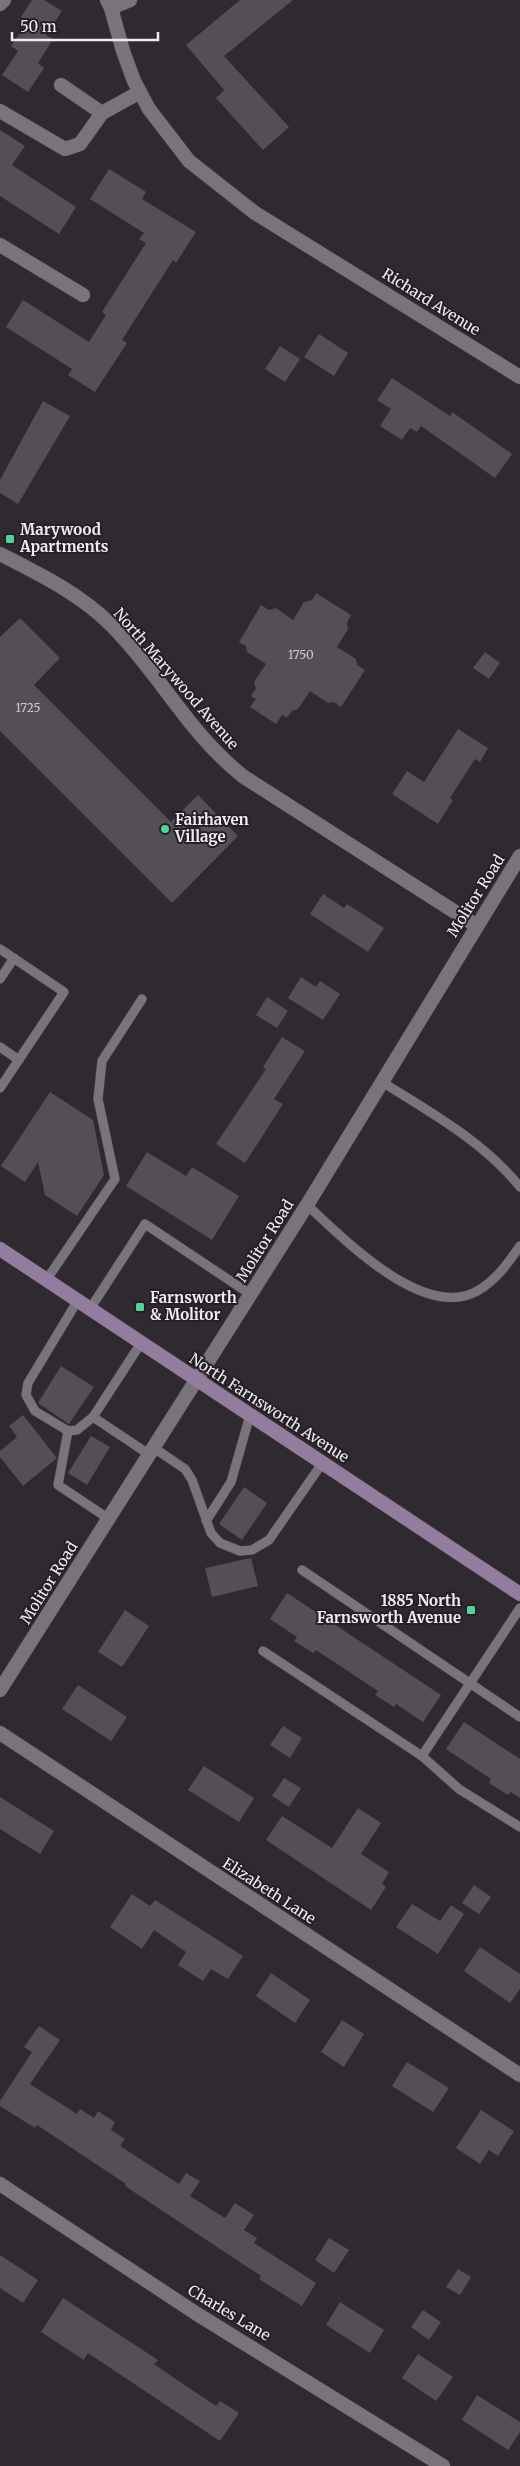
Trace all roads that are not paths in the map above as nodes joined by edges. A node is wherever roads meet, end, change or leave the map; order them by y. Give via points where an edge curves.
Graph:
1 (4, 0) edge
2 (130, 0) edge
3 (0, 4) edge
4 (109, 4) edge
5 (62, 85) dead end
6 (140, 92) junction
7 (0, 111) edge
8 (102, 113) junction
9 (0, 245) edge
10 (83, 296) dead end
11 (520, 377) edge
12 (0, 554) edge
13 (520, 856) edge
14 (477, 926) junction
15 (0, 949) edge
16 (14, 958) junction
17 (0, 979) edge
18 (142, 999) dead end
19 (0, 1047) edge
20 (19, 1060) junction
21 (382, 1082) junction
22 (0, 1088) edge
23 (520, 1187) edge
24 (307, 1205) junction
25 (520, 1246) edge
26 (0, 1249) edge
27 (47, 1279) junction
28 (250, 1294) junction
29 (78, 1300) junction
30 (90, 1309) junction
31 (141, 1343) junction
32 (197, 1380) junction
33 (250, 1415) junction
34 (93, 1417) junction
35 (68, 1431) junction
36 (152, 1452) junction
37 (323, 1462) junction
38 (108, 1519) junction
39 (206, 1521) junction
40 (302, 1570) dead end
41 (520, 1594) edge
42 (520, 1608) edge
43 (262, 1651) dead end
44 (469, 1683) junction
45 (0, 1690) edge
46 (520, 1717) edge
47 (0, 1733) edge
48 (422, 1756) junction
49 (520, 1827) edge
50 (520, 2075) edge
51 (0, 2184) edge
52 (442, 2466) edge

1 - 3 street
2 - 4 street
4 - 6 street, Richard Avenue
5 - 8 street
6 - 8 street
6 - 11 street, Richard Avenue via 167,135 189,161 255,213
7 - 8 street via 65,148 80,144
9 - 10 street
12 - 14 street, North Marywood Avenue via 88,604 111,625 135,651 198,735 244,777
13 - 14 street, Molitor Road
14 - 21 street, Molitor Road
15 - 16 lane
16 - 17 lane
16 - 20 lane via 64,992
18 - 27 lane via 102,1061 98,1099 115,1179
19 - 20 lane
20 - 22 lane
21 - 23 lane via 436,1116 488,1155
21 - 24 street, Molitor Road
24 - 25 lane via 345,1240 406,1286 433,1296 459,1297 478,1291 498,1276
24 - 28 street, Molitor Road
26 - 27 main road, North Farnsworth Avenue
27 - 29 main road, North Farnsworth Avenue
28 - 30 lane via 145,1224
28 - 32 street, Molitor Road
29 - 30 main road, North Farnsworth Avenue
29 - 35 lane via 28,1383 26,1395 35,1411
30 - 31 main road, North Farnsworth Avenue
31 - 32 main road, North Farnsworth Avenue
31 - 34 lane
32 - 33 main road, North Farnsworth Avenue
32 - 36 street, Molitor Road
33 - 37 main road, North Farnsworth Avenue
33 - 39 lane via 232,1482
34 - 35 lane via 77,1430
34 - 36 lane
35 - 38 lane via 58,1485
36 - 38 street, Molitor Road
36 - 39 lane via 185,1469
37 - 39 lane via 269,1540 252,1550 240,1551 220,1544
37 - 41 main road, North Farnsworth Avenue
38 - 45 street, Molitor Road
40 - 44 lane
42 - 44 lane
43 - 48 lane
44 - 46 lane
44 - 48 lane
47 - 50 street, Elizabeth Lane
48 - 49 lane via 459,1790
51 - 52 street, Charles Lane via 196,2314

